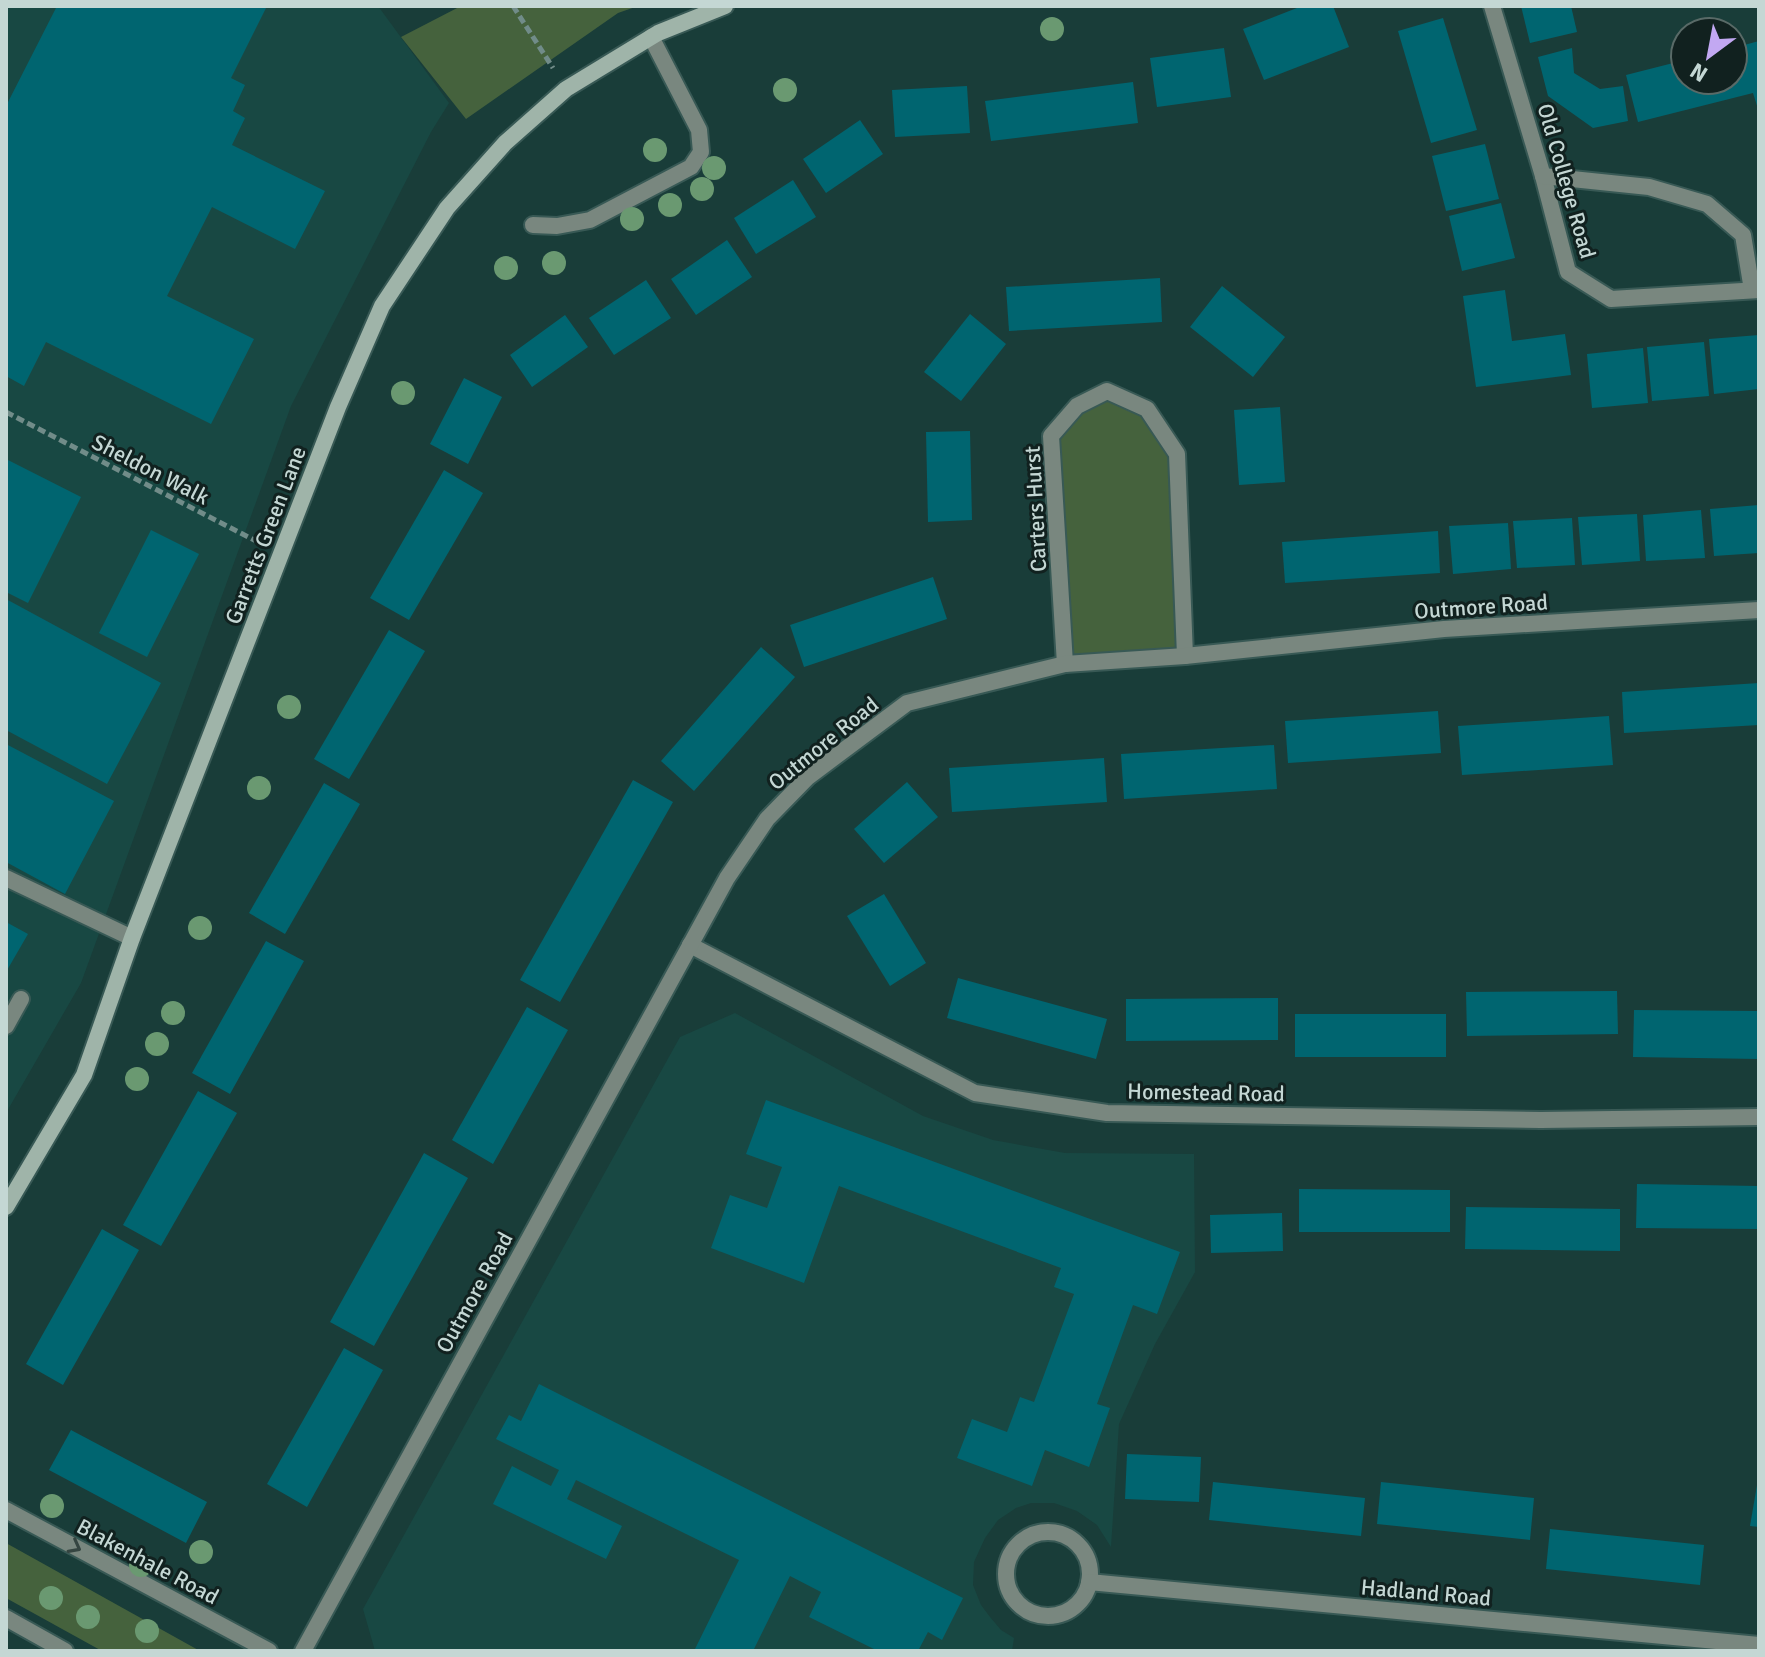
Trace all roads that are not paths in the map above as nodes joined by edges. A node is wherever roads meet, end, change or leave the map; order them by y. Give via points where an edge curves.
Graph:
1 (725, 6) edge
2 (1492, 6) edge
3 (651, 37) junction
4 (1543, 176) junction
5 (533, 225) dead end
6 (1755, 290) edge
7 (1759, 610) edge
8 (1185, 656) junction
9 (1065, 664) junction
10 (6, 878) edge
11 (132, 938) junction
12 (690, 945) junction
13 (21, 999) dead end
14 (6, 1026) edge
15 (1759, 1117) edge
16 (7, 1204) edge
17 (6, 1510) edge
18 (1089, 1582) junction
19 (6, 1618) edge
20 (1759, 1645) edge
21 (65, 1651) edge
22 (269, 1651) edge
23 (303, 1651) edge

1 - 3 street, Garretts Green Lane
2 - 4 street, Old College Road
3 - 5 street via 699,130 701,152 691,167 590,220
3 - 11 street, Garretts Green Lane via 566,89 505,143 447,208 382,306
4 - 6 street via 1649,187 1707,204 1743,235
4 - 6 street, Old College Road via 1568,272 1611,299
7 - 8 street, Outmore Road via 1444,629
8 - 9 street, Outmore Road
8 - 9 street, Carters Hurst via 1177,454 1147,409 1107,391 1077,406 1051,436
9 - 12 street, Outmore Road via 907,703 808,777 767,819
10 - 11 street
11 - 16 street, Garretts Green Lane via 84,1075
12 - 15 street, Homestead Road via 975,1093 1107,1113 1541,1120
12 - 23 street, Outmore Road
13 - 14 street
17 -> 22 street, Blakenhale Road
18 - 18 street via 1084,1596 1062,1614 1034,1614 1012,1597 1006,1570 1009,1557 1027,1537 1054,1533 1078,1545
18 - 20 street, Hadland Road
19 - 21 street

